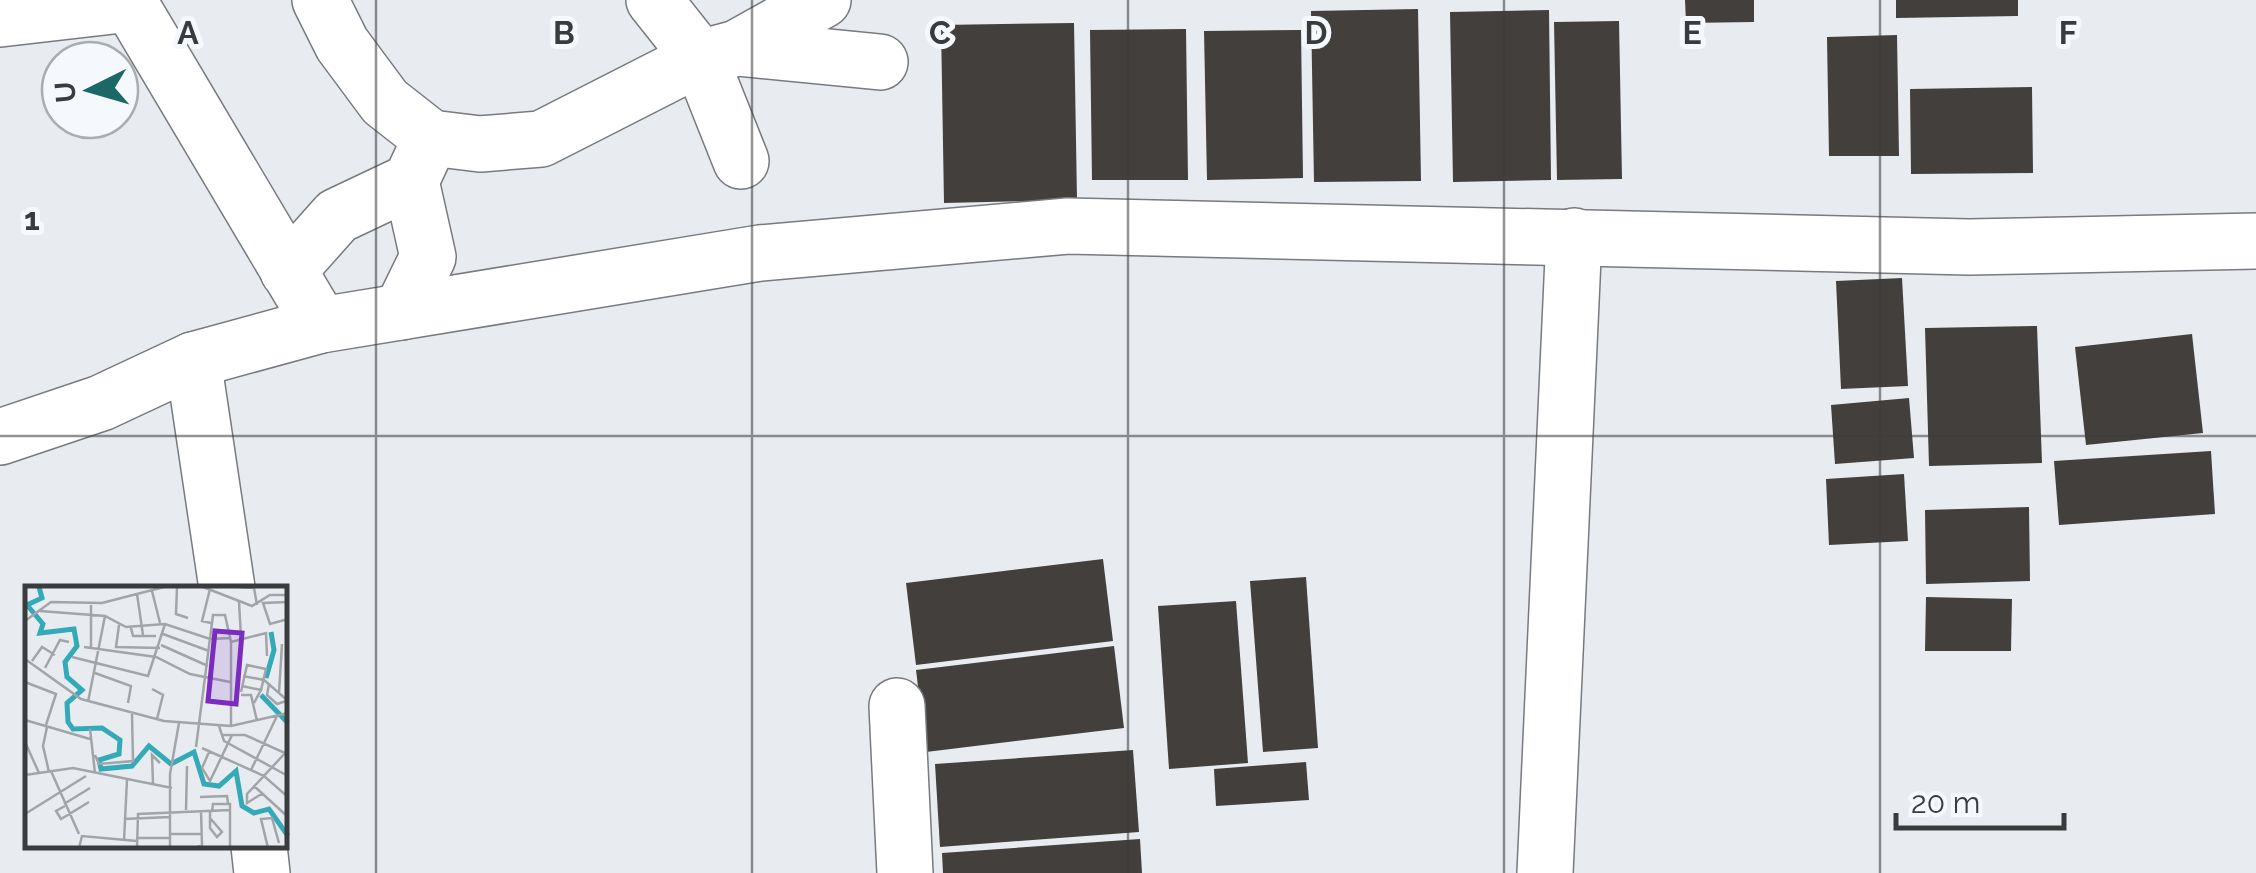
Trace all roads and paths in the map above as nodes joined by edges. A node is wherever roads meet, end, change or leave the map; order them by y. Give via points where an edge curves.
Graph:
1 (320, 0) edge
2 (654, 0) edge
3 (824, 0) edge
4 (129, 2) edge
5 (0, 20) edge
6 (719, 53) junction
7 (880, 62) dead end
8 (421, 159) junction
9 (741, 161) dead end
10 (1574, 236) junction
11 (2256, 242) edge
12 (288, 272) junction
13 (401, 312) junction
14 (321, 326) junction
15 (193, 360) junction
16 (0, 437) edge
17 (226, 586) edge
18 (897, 706) dead end
19 (259, 848) edge
20 (262, 873) edge
21 (905, 873) edge
22 (1546, 873) edge

1 - 8 street via 342,44
2 - 6 street
3 - 6 street
4 - 5 street
4 - 12 street
6 - 7 street
6 - 8 street via 542,139 480,144
6 - 9 street
8 - 12 street via 337,216
8 - 13 street via 428,257
10 - 11 street via 1968,246
10 - 13 street via 1068,226 760,254
10 - 22 street
12 - 14 street
13 - 14 street
14 - 15 street
15 - 16 street
15 - 17 street
18 - 21 street
19 - 20 street

